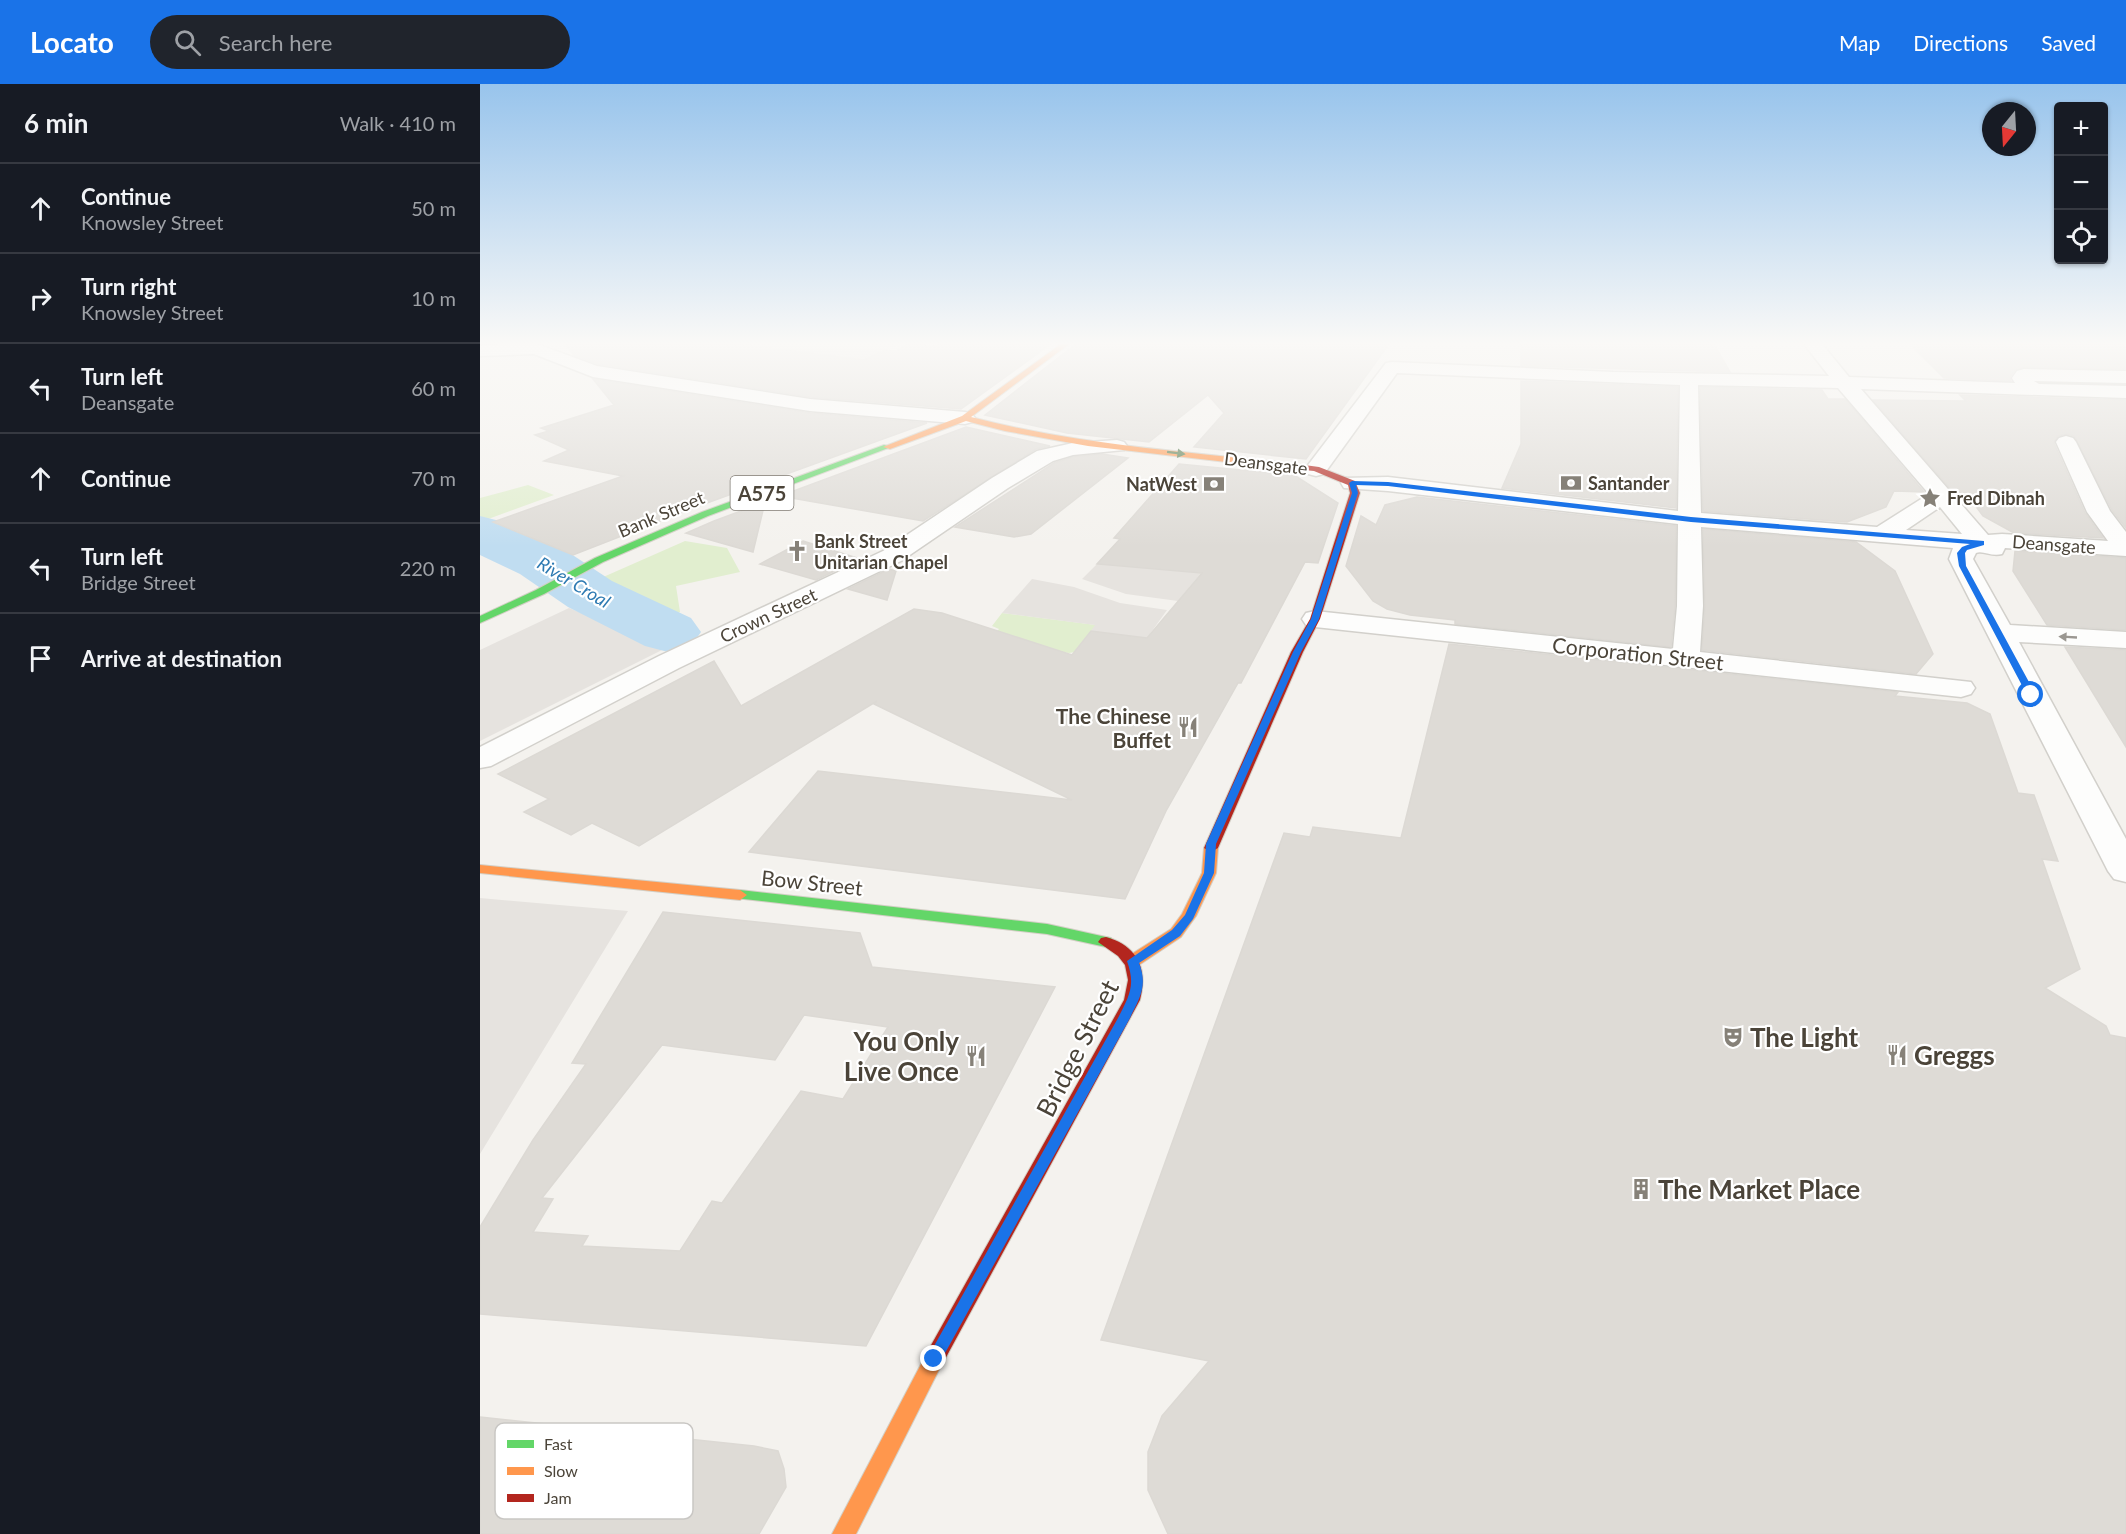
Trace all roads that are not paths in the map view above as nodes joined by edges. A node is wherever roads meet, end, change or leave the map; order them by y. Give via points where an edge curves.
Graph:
1 (889, 412) edge
2 (974, 412) edge
3 (1359, 412) edge
4 (1689, 412) edge
5 (1871, 412) edge
6 (965, 418) junction
7 (2066, 442) dead end
8 (1118, 446) junction
9 (1317, 469) junction
10 (1352, 483) junction
11 (1942, 496) junction
12 (1691, 519) junction
13 (1881, 535) junction
14 (1985, 546) junction
15 (2126, 549) edge
16 (1315, 619) junction
17 (480, 620) edge
18 (1999, 633) junction
19 (2126, 640) edge
20 (1686, 659) junction
21 (1961, 688) dead end
22 (480, 759) edge
23 (480, 869) edge
24 (2126, 871) edge
25 (1133, 961) junction
26 (844, 1534) edge

1 - 6 street
2 - 6 main road, A575
3 - 9 street
4 - 12 street
5 - 11 street
6 - 8 main road, Deansgate via 1010,431
6 - 17 main road, Bank Street / A575 via 705,514 599,560
7 - 15 street via 2099,512
8 -> 9 main road, Deansgate
8 - 22 street, Crown Street via 1073,449 1045,456 892,556 669,662
9 - 10 main road, Deansgate
10 - 12 street, Deansgate
10 - 16 main road, Bridge Street via 1355,493
11 - 13 street
11 - 14 street
12 - 13 street, Deansgate
12 - 20 street
13 - 14 street, Deansgate
14 - 15 street, Deansgate via 2013,541
14 - 18 street via 1965,548 1961,553 1962,566
16 - 20 street, Corporation Street
16 - 25 main road, Bridge Street via 1211,844 1209,873 1190,916 1176,933
19 -> 18 street
18 - 24 street
20 - 21 street, Corporation Street
23 - 25 main road, Bow Street via 1052,930 1105,943
25 - 26 main road, Bridge Street via 1139,977 1124,1018 934,1359

